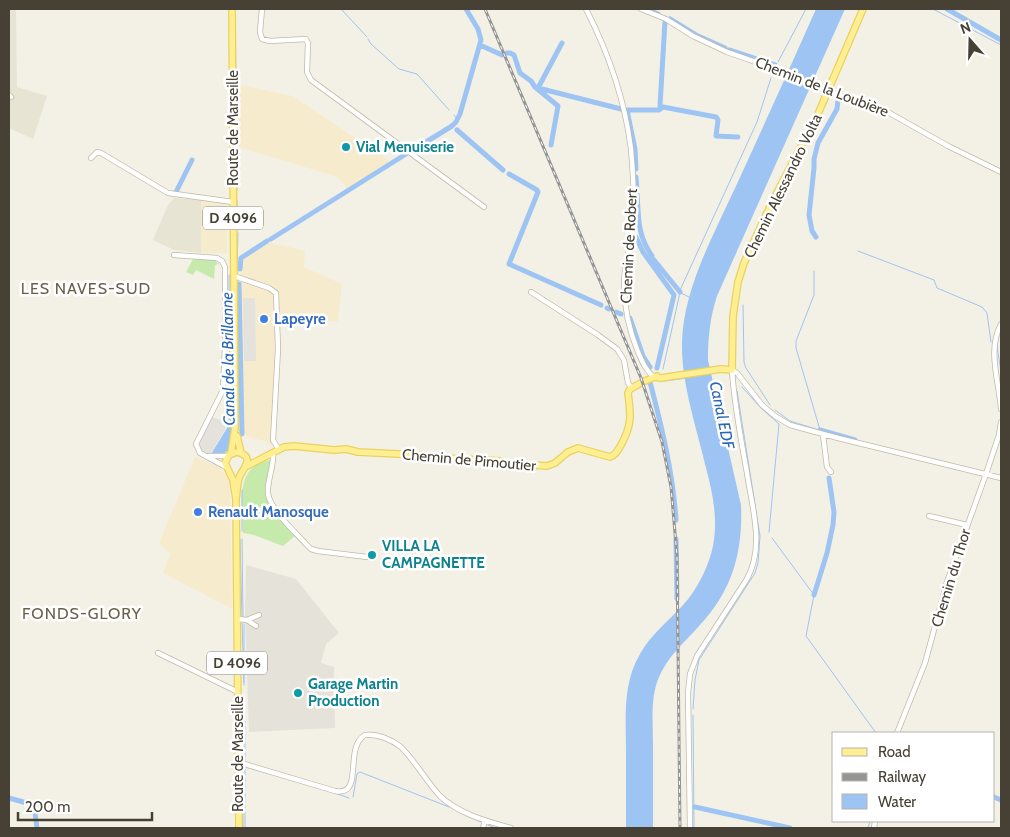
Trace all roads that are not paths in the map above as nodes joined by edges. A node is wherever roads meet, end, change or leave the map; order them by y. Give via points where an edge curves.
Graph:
1 (232, 9) edge
2 (262, 9) edge
3 (586, 9) edge
4 (640, 9) edge
5 (863, 9) edge
6 (828, 91) junction
7 (91, 158) dead end
8 (1001, 172) edge
9 (233, 202) junction
10 (484, 207) dead end
11 (174, 255) dead end
12 (234, 276) junction
13 (531, 292) dead end
14 (1001, 324) edge
15 (732, 370) junction
16 (654, 374) junction
17 (743, 381) junction
18 (631, 387) junction
19 (734, 389) junction
20 (1001, 409) edge
21 (1001, 422) edge
22 (236, 428) junction
23 (823, 435) junction
24 (279, 450) junction
25 (201, 454) junction
26 (273, 454) junction
27 (229, 455) junction
28 (243, 455) junction
29 (266, 456) junction
30 (247, 466) junction
31 (228, 470) junction
32 (831, 472) dead end
33 (242, 473) junction
34 (986, 474) junction
35 (1001, 478) edge
36 (236, 499) junction
37 (929, 516) dead end
38 (967, 525) junction
39 (367, 557) dead end
40 (260, 616) dead end
41 (237, 619) junction
42 (247, 620) junction
43 (256, 626) dead end
44 (158, 653) dead end
45 (238, 692) junction
46 (897, 732) edge
47 (238, 762) junction
48 (485, 820) junction
49 (239, 828) edge
50 (483, 828) edge
51 (510, 828) edge
52 (690, 828) edge

1 - 9 main road, Route de Marseille / D 4096
2 - 10 street via 262,39 306,39 306,72 311,80
3 - 16 street, Chemin de Robert via 610,63 625,116 634,219 625,270 624,306 636,347 646,367
4 - 6 street, Chemin de la Loubière via 666,19 727,52
5 - 6 main road, Chemin Alessandro Volta
6 - 8 street, Chemin de la Loubière via 894,114
6 - 15 main road, Chemin Alessandro Volta via 744,263 733,316
7 - 9 street via 101,152 168,193
9 - 12 main road, Route de Marseille / D 4096
11 - 25 street via 217,258 225,269 223,387 197,440 196,447
12 - 22 main road, Route de Marseille / D 4096
12 - 24 street via 276,293 278,349 273,440
13 - 18 street via 617,349 624,360
14 - 20 street via 994,346
15 - 16 main road via 661,378
15 - 17 street
15 - 19 street
16 - 18 main road
17 - 19 street via 738,382
17 - 23 street via 775,416
18 - 24 main road, Chemin de Pimoutier via 628,393 630,424 618,451 610,457 575,448 551,465 542,466 301,446 287,446
19 - 52 street via 756,530 756,554 747,579 699,652 690,674
21 - 34 street, Chemin du Thor
22 - 27 main road, Route de Marseille / D 4096
22 - 28 main road, Route de Marseille / D 4096
23 - 32 street via 827,467
23 - 34 street
24 - 26 main road, Chemin de Pimoutier
25 - 27 street
25 - 31 street
26 - 29 main road, Chemin de Pimoutier
26 - 39 street via 268,491 270,499 311,549
27 - 28 main road
27 - 31 main road via 225,463
28 - 29 main road, Chemin de Pimoutier
28 - 30 main road
29 - 30 main road, Chemin de Pimoutier
30 - 33 main road
31 - 33 main road
31 - 36 main road, Route de Marseille / D 4096
33 - 36 main road, Route de Marseille / D 4096
34 - 35 street
34 - 38 street, Chemin du Thor
36 - 41 main road, Route de Marseille / D 4096
37 - 38 street
38 - 46 street, Chemin du Thor via 947,582 925,663
40 - 42 street
41 - 42 street
41 - 45 main road, Route de Marseille / D 4096
42 - 43 street
44 - 45 street
45 - 47 main road, Route de Marseille / D 4096
47 - 48 street via 344,792 352,783 353,757 358,742 365,735 376,735 401,747 437,792 453,806
47 - 49 main road, Route de Marseille / D 4096
48 - 50 street
48 - 51 street

